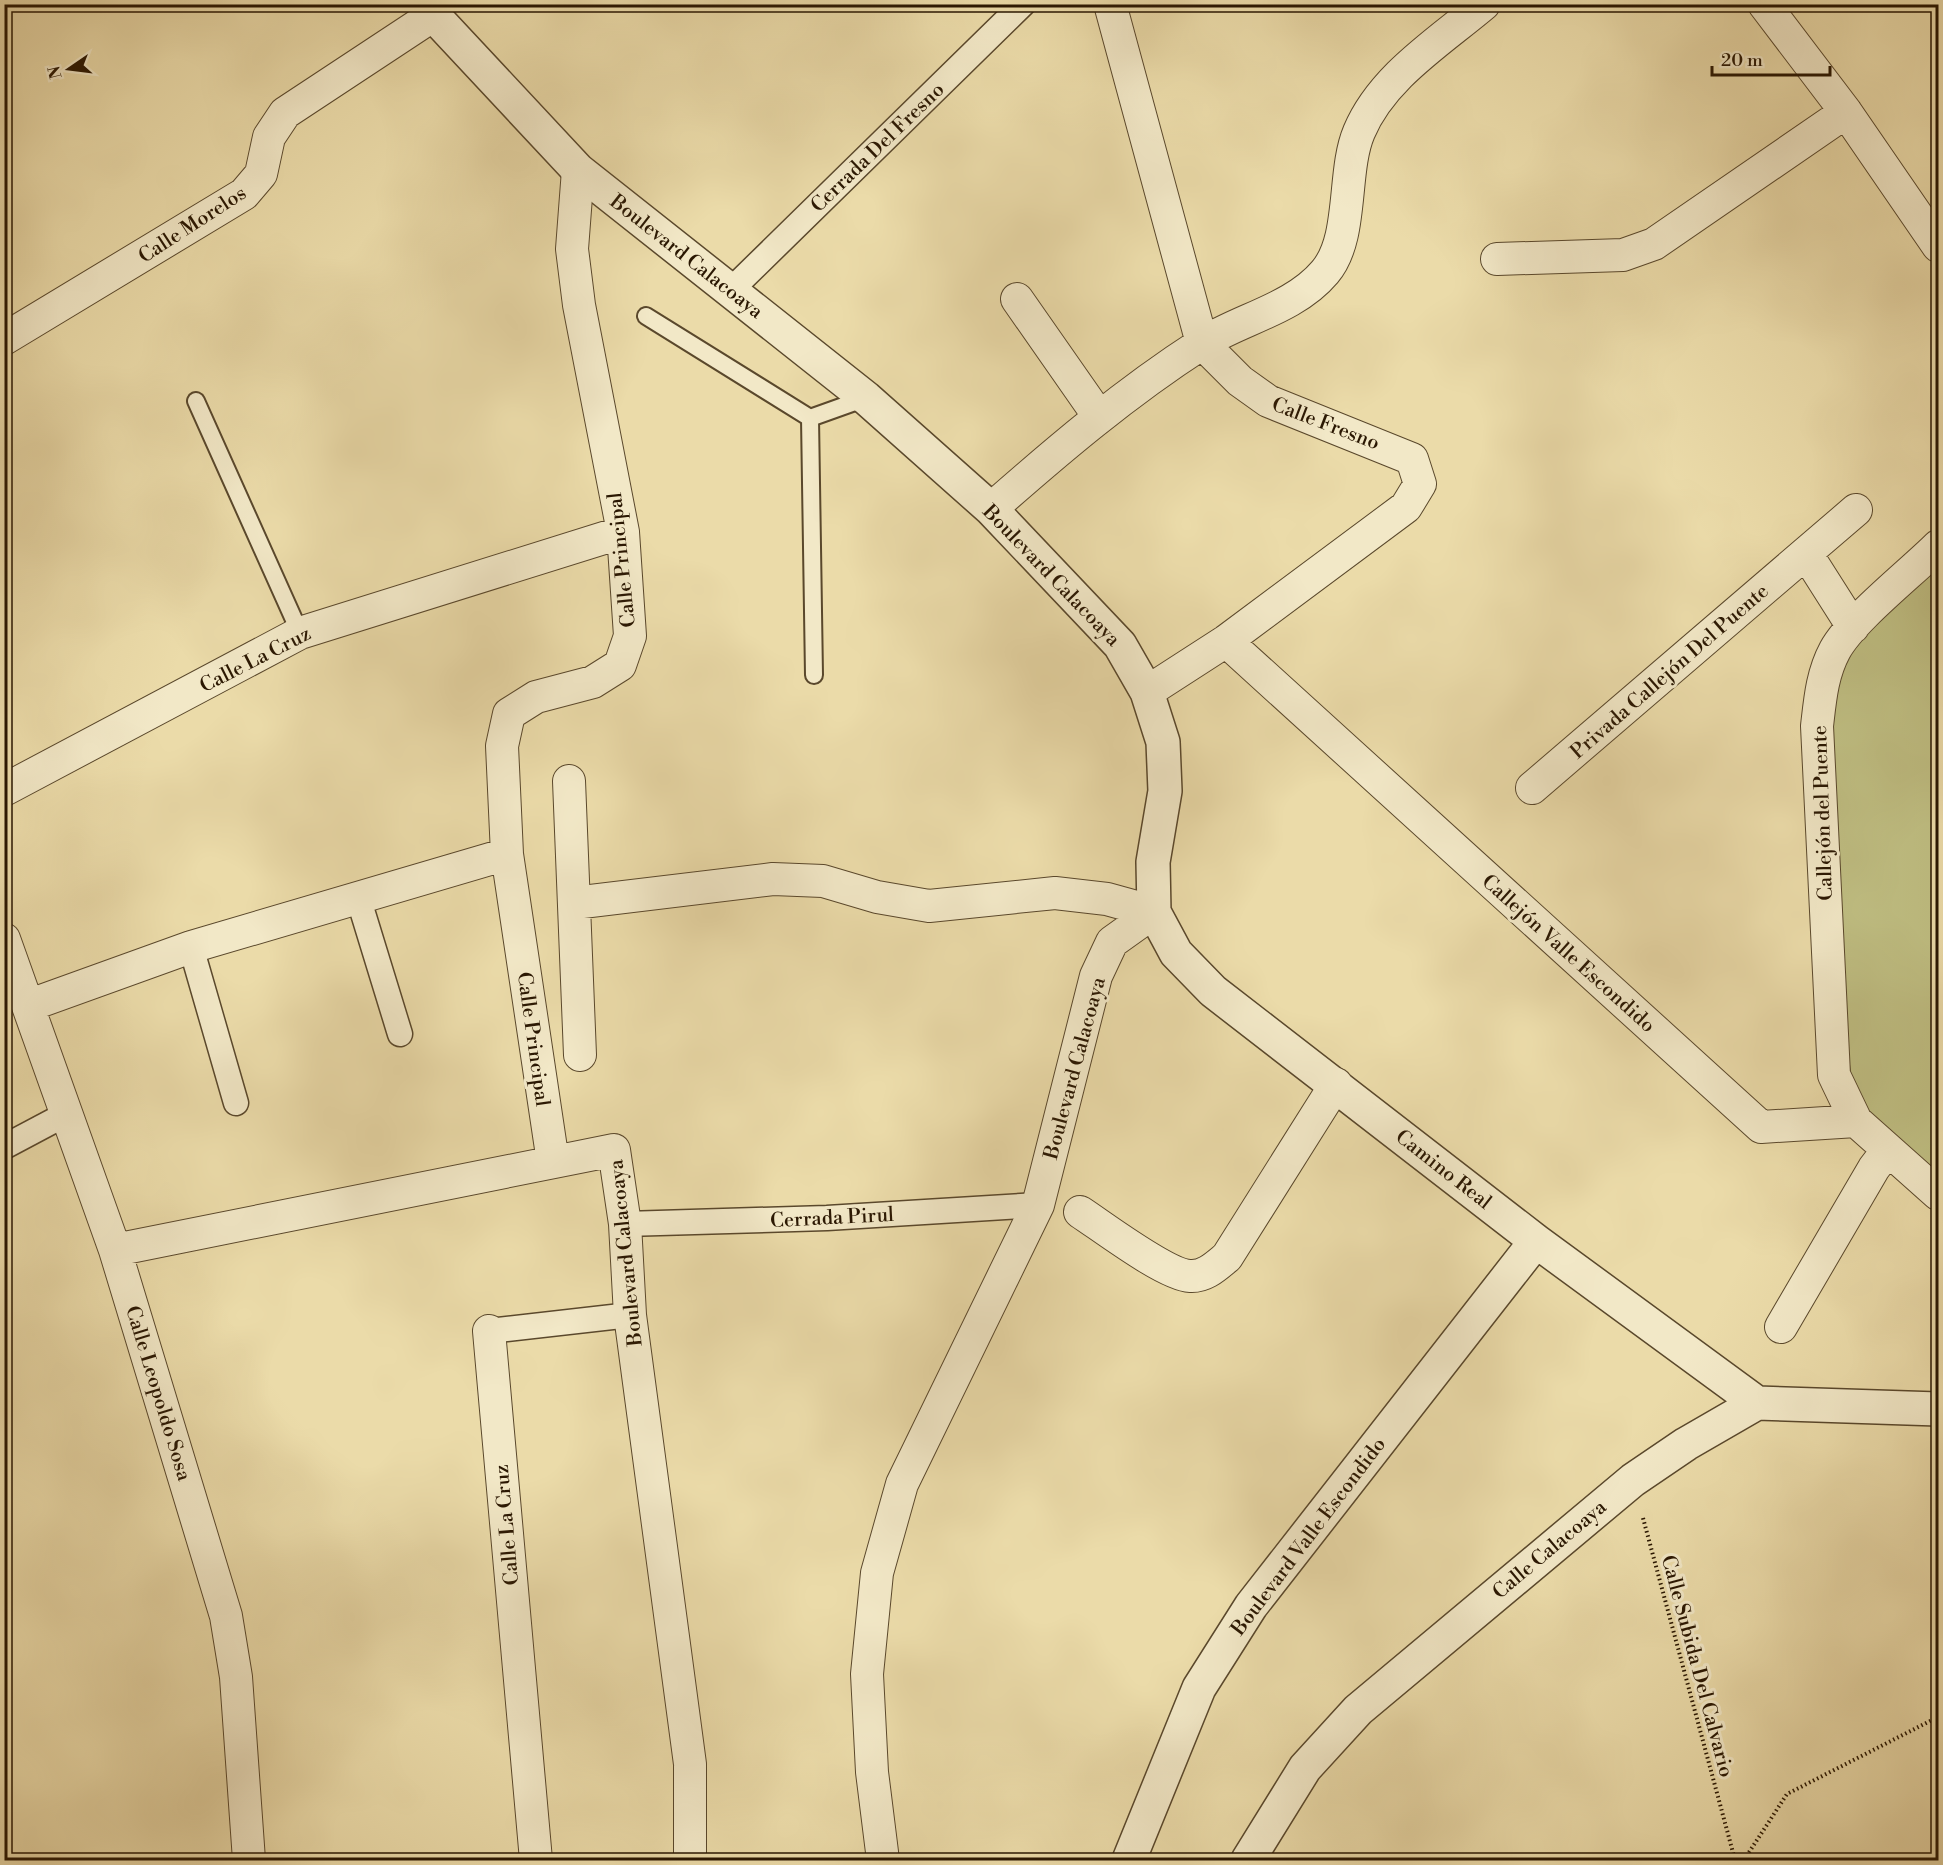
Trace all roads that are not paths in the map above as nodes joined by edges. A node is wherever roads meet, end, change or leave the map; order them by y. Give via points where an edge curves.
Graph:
1 (1023, 4) edge
2 (1110, 4) edge
3 (1484, 4) edge
4 (1764, 4) edge
5 (427, 10) edge
6 (1846, 112) junction
7 (578, 170) junction
8 (1938, 246) edge
9 (1497, 259) dead end
10 (731, 290) junction
11 (1017, 299) dead end
12 (646, 316) dead end
13 (4, 339) edge
14 (1202, 343) junction
15 (866, 398) junction
16 (196, 401) dead end
17 (1098, 415) junction
18 (810, 418) junction
19 (991, 509) junction
20 (1856, 510) dead end
21 (622, 532) junction
22 (1938, 546) edge
23 (1806, 553) junction
24 (1853, 627) junction
25 (300, 633) junction
26 (1226, 640) junction
27 (814, 675) dead end
28 (1147, 692) junction
29 (569, 781) dead end
30 (1532, 788) dead end
31 (4, 789) edge
32 (507, 854) junction
33 (358, 897) junction
34 (574, 903) junction
35 (1154, 912) junction
36 (4, 939) edge
37 (190, 947) junction
38 (30, 1005) junction
39 (400, 1034) dead end
40 (580, 1055) dead end
41 (1336, 1084) junction
42 (236, 1103) dead end
43 (68, 1113) junction
44 (1856, 1121) junction
45 (4, 1147) edge
46 (1887, 1151) junction
47 (553, 1162) junction
48 (1938, 1194) edge
49 (1038, 1205) junction
50 (1080, 1212) dead end
51 (626, 1224) junction
52 (1536, 1241) junction
53 (115, 1250) junction
54 (630, 1315) junction
55 (1782, 1327) dead end
56 (489, 1331) joint
57 (1757, 1403) junction
58 (1938, 1409) edge
59 (249, 1860) edge
60 (536, 1860) edge
61 (690, 1860) edge
62 (883, 1860) edge
63 (1129, 1860) edge
64 (1248, 1860) edge

1 - 10 street, Cerrada Del Fresno
2 - 14 street, Calle Fresno
3 - 14 street via 1399,75 1374,103 1358,134 1338,249 1326,271 1304,292
4 - 6 street
5 - 7 street, Boulevard Calacoaya
5 - 13 street, Calle Morelos via 285,112 269,137 261,174 244,194
6 - 8 street
6 - 9 street via 1654,244 1623,255
7 - 10 street, Boulevard Calacoaya
7 - 21 street, Calle Principal via 572,249
10 - 15 street, Boulevard Calacoaya
11 - 17 street
12 - 18 lane
14 - 17 street
14 - 26 street, Calle Fresno via 1240,381 1268,401 1412,459 1420,484 1406,507
15 - 18 lane
15 - 19 street, Boulevard Calacoaya
16 - 25 lane
17 - 19 street
18 - 27 lane
19 - 28 street, Boulevard Calacoaya via 1120,645
20 - 23 street, Privada Callejón Del Puente
21 - 25 street, Calle La Cruz
21 - 32 street, Calle Principal via 630,636 620,665 593,682 536,697 509,714 502,746
22 - 24 street, Callejón del Puente
23 - 24 street
23 - 30 street, Privada Callejón Del Puente
24 - 44 street, Callejón del Puente via 1835,650 1822,683 1817,726 1834,1075
25 - 31 street, Calle La Cruz
26 - 28 street, Calle Fresno
26 - 44 street, Callejón Valle Escondido via 1761,1126
28 - 35 street, Boulevard Calacoaya via 1163,742 1165,791 1153,862
29 - 34 street
32 - 33 street
32 - 47 street, Calle Principal
33 - 37 street
33 - 39 street
34 - 35 street via 773,879 823,881 877,897 929,906 1055,893 1107,899
34 - 40 street
35 - 41 street, Camino Real via 1176,953 1214,991
35 - 49 street, Boulevard Calacoaya via 1112,942 1096,976
36 - 38 street, Calle Leopoldo Sosa
37 - 38 street
37 - 42 street
38 - 43 street, Calle Leopoldo Sosa
41 - 50 street via 1227,1257 1210,1271 1190,1276 1169,1269
41 - 52 street, Camino Real
43 - 45 street
43 - 53 street, Calle Leopoldo Sosa
44 - 46 street
46 - 48 street
46 - 55 street
47 - 51 street, Boulevard Calacoaya via 614,1150
47 - 53 street, Boulevard Calacoaya
49 - 51 street, Cerrada Pirul via 827,1218
49 - 62 street, Boulevard Calacoaya via 903,1484 877,1573 867,1674 872,1772
51 - 54 street, Boulevard Calacoaya
52 - 57 street, Camino Real
52 - 63 street, Boulevard Valle Escondido via 1251,1606 1200,1688
53 - 59 street, Calle Leopoldo Sosa via 226,1616 236,1677
54 - 56 street, Calle La Cruz
54 - 61 street, Boulevard Calacoaya via 690,1764
56 - 60 street, Calle La Cruz
57 - 58 street
57 - 64 street, Calle Calacoaya via 1633,1480 1358,1710 1305,1768

